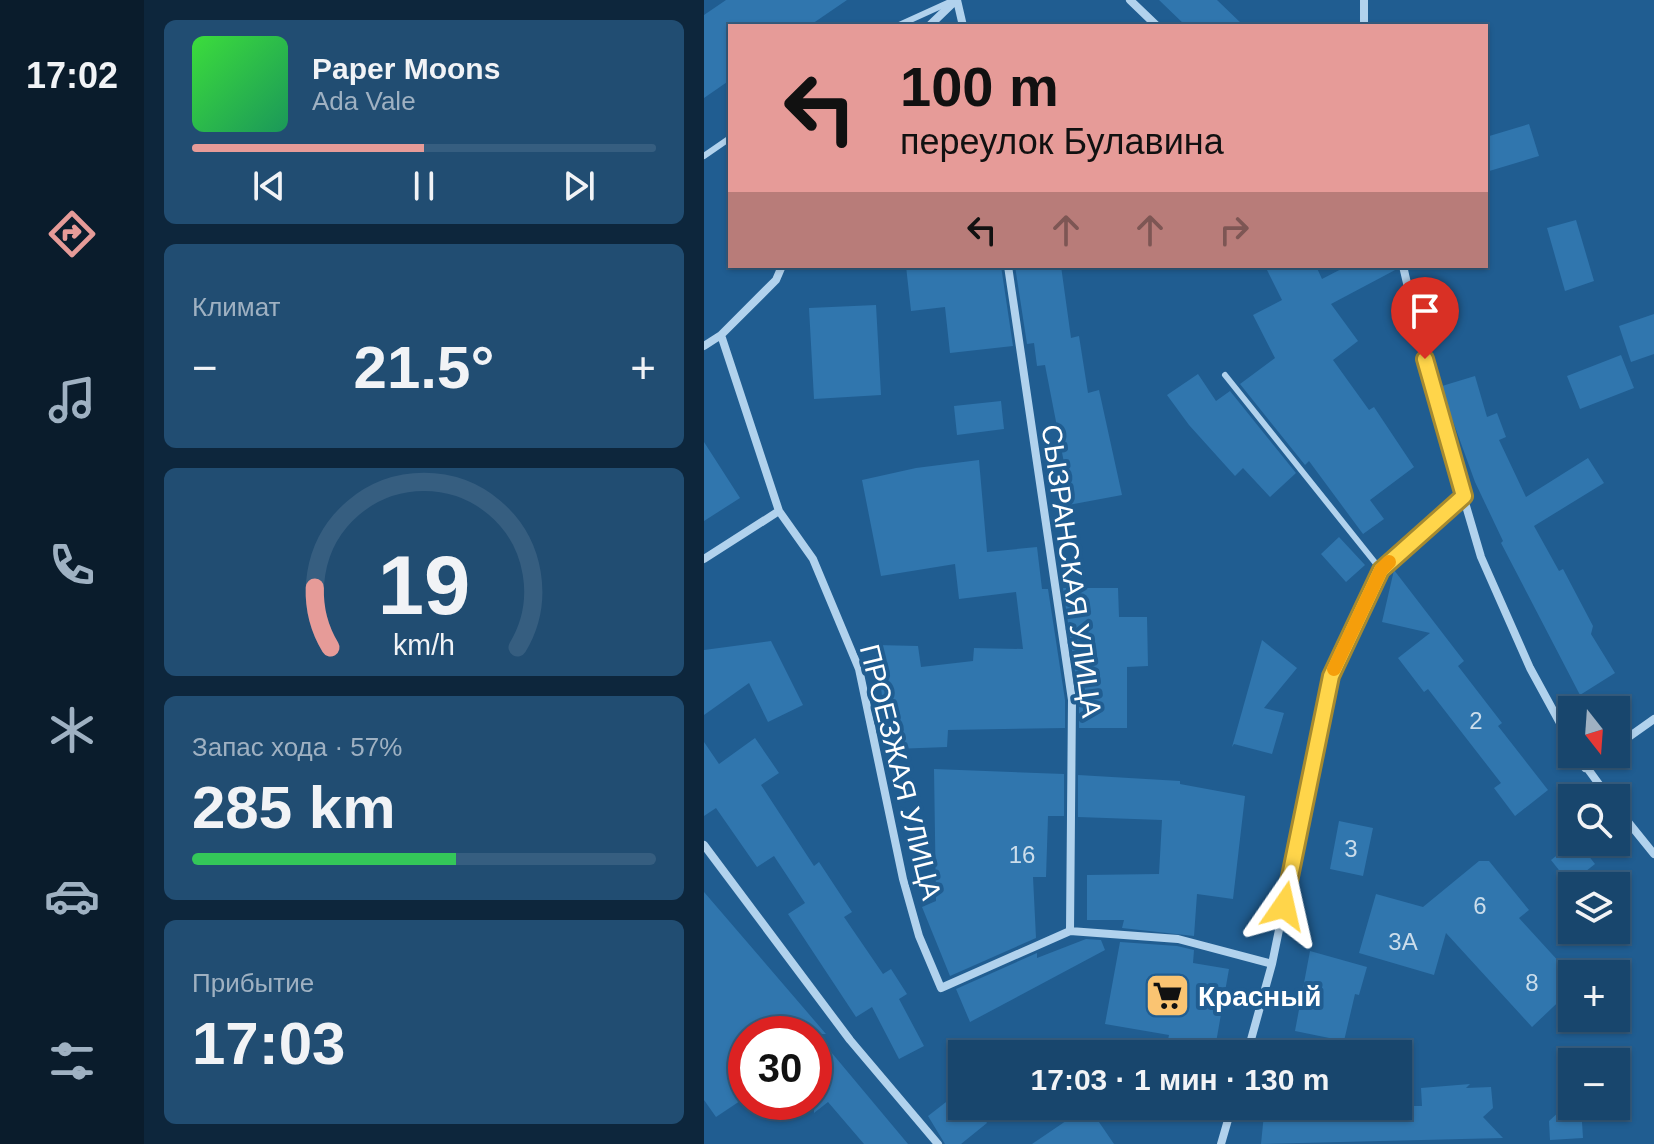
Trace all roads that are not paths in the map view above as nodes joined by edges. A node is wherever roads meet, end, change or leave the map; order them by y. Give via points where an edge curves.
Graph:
1 (956, 0) edge
2 (1130, 0) edge
3 (1364, 0) edge
4 (902, 24) edge
5 (931, 24) edge
6 (962, 24) edge
7 (1155, 24) edge
8 (1364, 24) edge
9 (728, 139) edge
10 (704, 156) edge
11 (781, 268) edge
12 (1008, 268) edge
13 (1403, 268) edge
14 (721, 335) junction
15 (704, 346) edge
16 (1225, 375) dead end
17 (1464, 496) junction
18 (779, 511) junction
19 (704, 559) edge
20 (1381, 570) junction
21 (1558, 719) edge
22 (1654, 719) edge
23 (1630, 736) edge
24 (1585, 768) edge
25 (1598, 784) edge
26 (1630, 824) edge
27 (704, 845) edge
28 (1654, 854) edge
29 (1070, 931) junction
30 (1272, 964) junction
31 (1251, 1040) edge
32 (1228, 1120) edge
33 (938, 1144) edge
34 (1221, 1144) edge

1 - 4 lane
1 - 5 street
1 - 6 street
2 - 7 street
3 - 8 street
9 - 10 lane
11 - 14 street via 776,280
12 - 29 street, СЫЗРАНСКАЯ УЛИЦА via 1072,700
13 - 17 street
14 - 15 street
14 - 18 street, ПРОЕЗЖАЯ УЛИЦА
16 - 20 lane
17 - 20 street
17 - 21 street via 1481,557
18 - 19 street
18 - 29 street, ПРОЕЗЖАЯ УЛИЦА via 813,559 859,669 903,879 941,988
20 - 30 street via 1331,676
22 - 23 street
24 - 25 street
26 - 28 street
27 - 33 street via 850,1040
29 - 30 street, ПРОЕЗЖАЯ УЛИЦА via 1178,939
30 - 31 street
32 - 34 street

